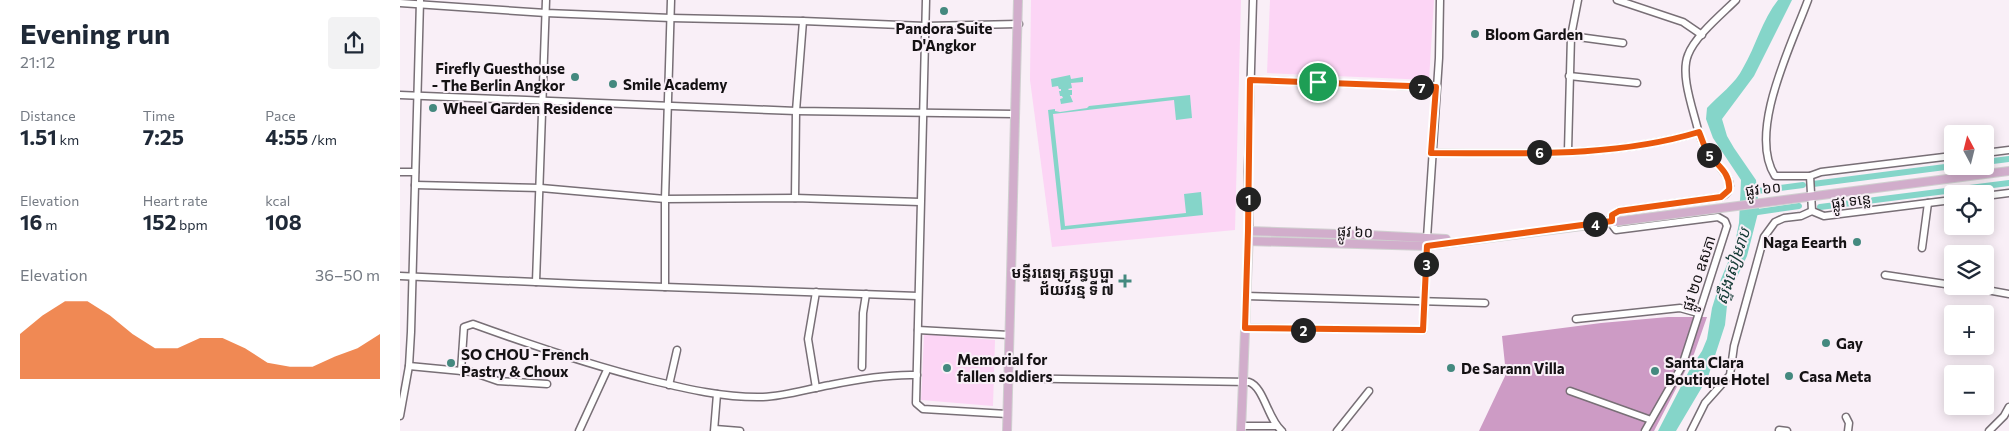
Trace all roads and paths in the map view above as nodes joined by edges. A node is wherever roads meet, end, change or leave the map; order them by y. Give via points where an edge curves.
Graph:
1 (546, 0) edge
2 (671, 0) edge
3 (926, 0) edge
4 (1018, 0) edge
5 (1254, 0) edge
6 (1440, 0) edge
7 (1578, 0) edge
8 (1617, 0) edge
9 (1736, 0) edge
10 (1808, 0) edge
11 (420, 2) edge
12 (400, 3) edge
13 (546, 13) junction
14 (671, 18) junction
15 (803, 21) junction
16 (1018, 24) junction
17 (925, 26) junction
18 (1702, 35) junction
19 (1571, 36) junction
20 (1623, 43) dead end
21 (1568, 76) junction
22 (1250, 80) junction
23 (1637, 83) dead end
24 (1436, 87) junction
25 (400, 95) edge
26 (417, 95) junction
27 (544, 100) junction
28 (668, 106) junction
29 (796, 111) junction
30 (923, 114) junction
31 (1015, 114) junction
32 (1699, 132) junction
33 (2009, 150) edge
34 (1568, 151) junction
35 (1994, 151) edge
36 (1431, 153) junction
37 (1944, 157) edge
38 (2009, 171) edge
39 (400, 172) edge
40 (415, 172) junction
41 (1810, 176) junction
42 (415, 185) junction
43 (541, 188) junction
44 (2009, 193) edge
45 (1994, 195) edge
46 (1812, 196) junction
47 (665, 198) junction
48 (795, 198) junction
49 (1944, 201) edge
50 (920, 202) junction
51 (1928, 203) junction
52 (1812, 211) junction
53 (1612, 221) junction
54 (1248, 231) junction
55 (1248, 241) junction
56 (1427, 242) junction
57 (1922, 248) dead end
58 (1885, 275) dead end
59 (400, 276) edge
60 (414, 276) junction
61 (536, 282) junction
62 (1944, 284) edge
63 (665, 287) junction
64 (1994, 291) edge
65 (816, 292) junction
66 (866, 294) junction
67 (2009, 294) edge
68 (918, 296) junction
69 (1246, 296) junction
70 (1424, 302) junction
71 (1486, 304) dead end
72 (1698, 313) junction
73 (1576, 319) dead end
74 (1245, 328) junction
75 (918, 330) junction
76 (1008, 335) junction
77 (677, 350) dead end
78 (409, 366) junction
79 (862, 367) dead end
80 (607, 370) junction
81 (460, 371) junction
82 (917, 375) junction
83 (1007, 378) junction
84 (1242, 382) junction
85 (547, 384) dead end
86 (669, 385) junction
87 (816, 388) junction
88 (1370, 391) dead end
89 (1570, 391) dead end
90 (717, 394) junction
91 (2009, 407) edge
92 (1007, 414) junction
93 (400, 416) edge
94 (1846, 417) dead end
95 (1651, 420) junction
96 (1276, 426) junction
97 (1241, 428) edge
98 (715, 430) edge
99 (1779, 430) edge
100 (580, 431) edge
101 (740, 431) edge
102 (1006, 431) edge
103 (1282, 431) edge
104 (1337, 431) edge
105 (1645, 431) edge
106 (1691, 431) edge
107 (1787, 431) edge
108 (1848, 431) edge
109 (1989, 431) edge

1 - 13 street
2 - 14 street
3 - 17 street
4 - 16 main road
5 - 22 street
6 - 24 street
7 - 19 street
8 - 18 street via 1683,22
9 - 18 street
10 - 41 street via 1772,94 1766,131 1769,163 1775,176
11 - 12 street
11 - 13 street
11 - 26 street
13 - 14 street
13 - 27 street
14 - 15 street
14 - 28 street
15 - 17 street
15 - 29 street
16 - 17 street
16 - 31 main road
17 - 30 street
18 - 32 street via 1690,50 1686,67
19 - 20 street
19 - 21 street
21 - 23 street
21 - 34 street
22 - 24 street
22 - 54 street
24 - 36 street
25 - 26 street
26 - 27 street
26 - 40 street
27 - 28 street
27 - 43 street
28 - 29 street
28 - 47 street
29 - 30 street
29 - 48 street
30 - 31 street
30 - 50 street
31 - 76 main road
32 - 34 street via 1636,146
32 - 53 street via 1708,154 1729,179 1726,194 1619,211 1612,215
33 - 35 street
34 - 36 street
36 - 56 street
37 - 41 street
38 - 46 main road, ផ្លូវ ៦០
39 - 40 street
40 - 42 street
41 - 46 street
42 - 43 street
42 - 60 street
43 - 47 street
43 - 61 street
44 - 45 street
46 - 52 street
46 - 53 main road, ផ្លូវ ៦០
47 - 48 street
47 - 63 street
48 - 50 street
49 - 51 street, ផ្លូវ ទន្លេ
50 - 68 street
51 - 52 street, ផ្លូវ ទន្លេ via 1824,216
51 - 57 street
52 - 106 street, ផ្លូវ ទន្លេ via 1775,222 1764,238 1734,346 1730,375 1705,403
53 - 56 main road, ផ្លូវ ៦០ via 1461,241
53 - 72 street, ផ្លូវ ២០ ឧសភា via 1616,230 1718,217 1725,221 1726,230
54 - 55 main road
54 - 56 main road, ផ្លូវ ៦០
55 - 56 main road, ផ្លូវ ៦០
55 - 69 main road
56 - 70 street
58 - 62 street
59 - 60 street
60 - 61 street
60 - 78 street
61 - 63 street
63 - 65 street
64 - 67 street
65 - 66 street
65 - 87 street via 808,339
66 - 68 street
66 - 79 street
68 - 75 street
69 - 70 street
69 - 74 main road
70 - 71 street
70 - 74 street via 1423,330
72 - 73 street via 1680,308
72 - 95 street, ផ្លូវ ២០ ឧសភា via 1682,366
74 - 84 main road
75 - 76 street
75 - 82 street
76 - 83 main road
77 - 86 street
78 - 81 street
78 - 93 street
80 - 81 street via 473,324 466,325 463,331
80 - 86 street
80 - 100 street
81 - 85 street via 498,382
82 - 87 street via 871,378
82 - 92 street via 916,404 923,409
83 - 84 street
83 - 92 main road
84 - 96 street via 1254,384
84 - 97 main road
86 - 90 street
87 - 90 street via 777,396
88 - 104 street
89 - 95 street
90 - 98 street
91 - 109 street
92 - 102 main road
94 - 108 street
95 - 105 street, ផ្លូវ ២០ ឧសភា
96 - 97 street
96 - 103 street
98 - 101 street
99 - 107 street

